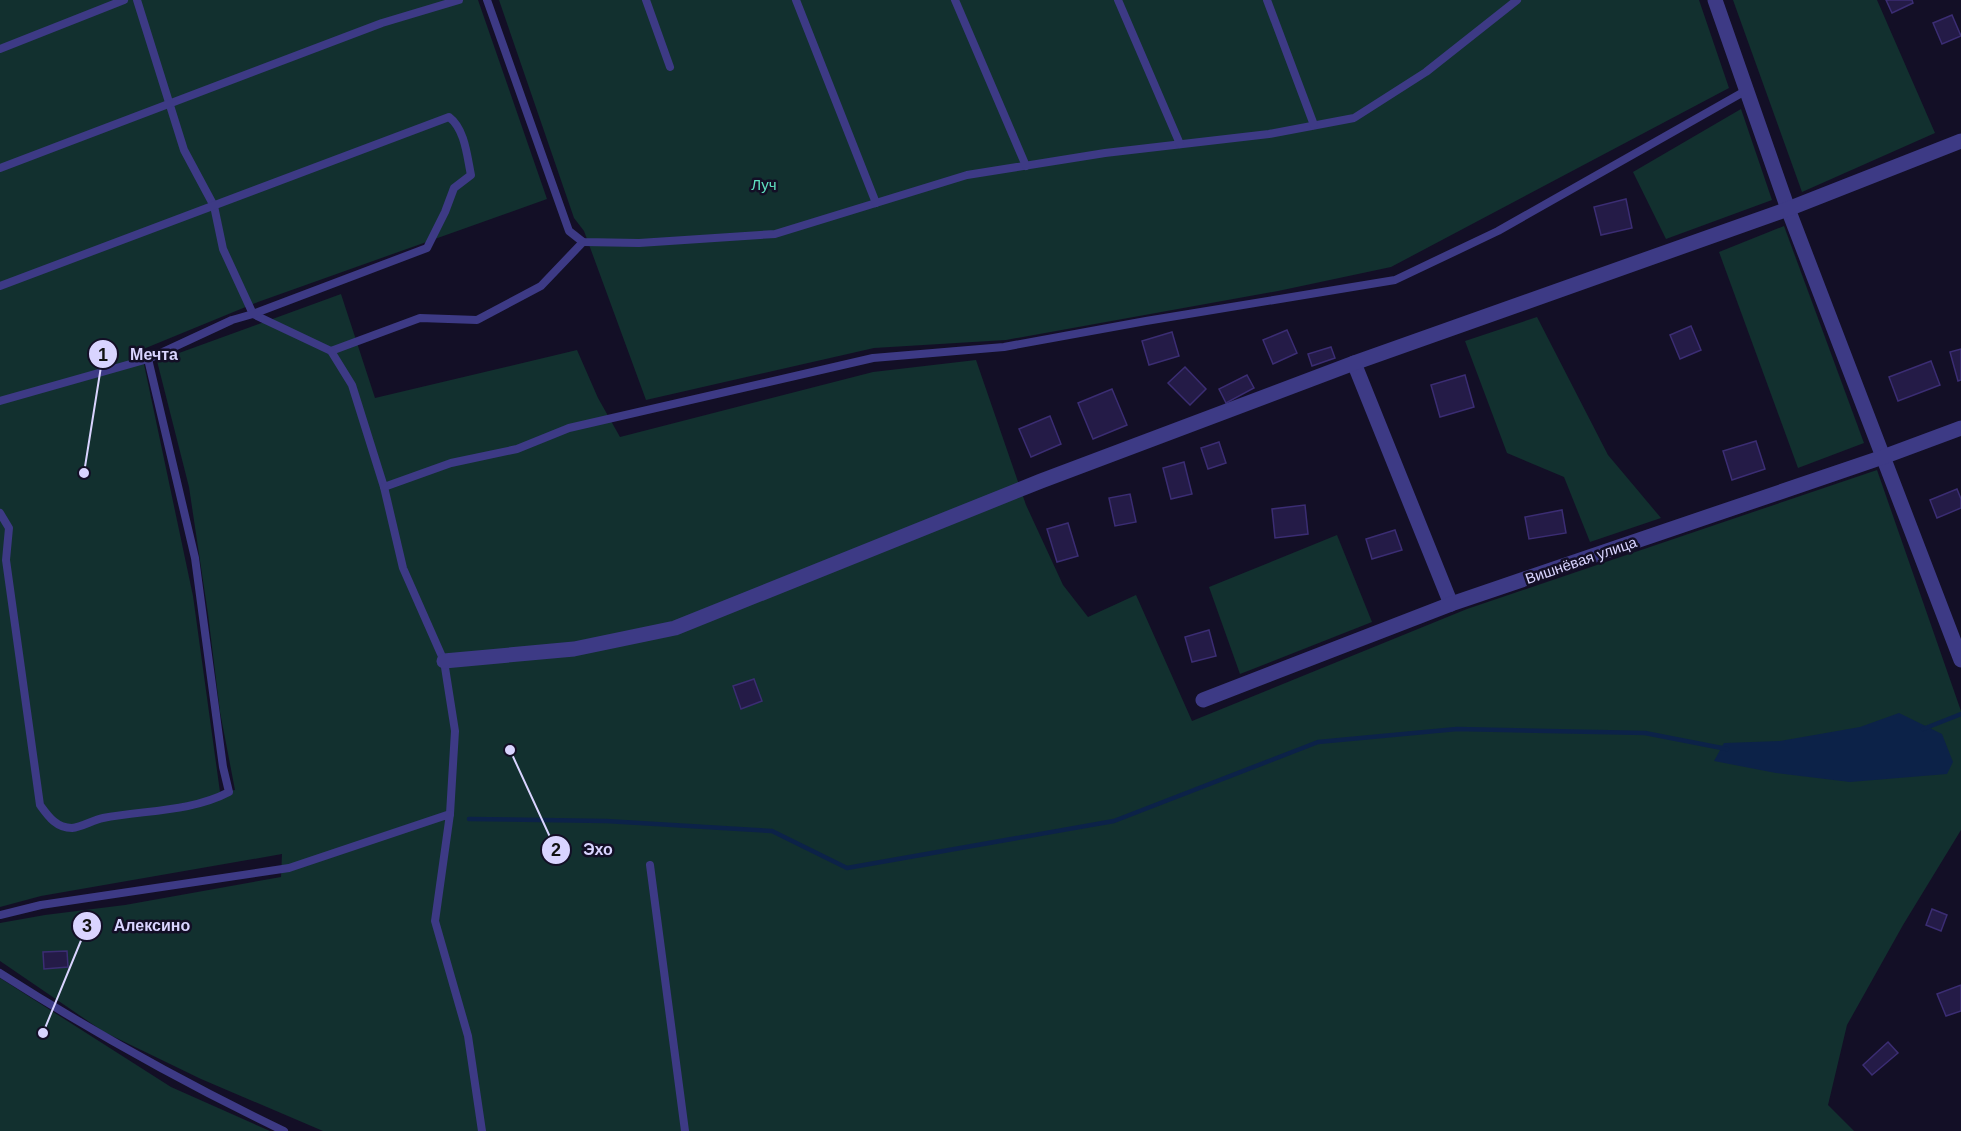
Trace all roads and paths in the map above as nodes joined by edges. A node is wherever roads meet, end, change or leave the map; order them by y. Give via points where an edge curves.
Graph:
1 (124, 0) edge
2 (137, 0) edge
3 (459, 0) edge
4 (487, 0) edge
5 (646, 0) edge
6 (796, 0) edge
7 (955, 0) edge
8 (1118, 0) edge
9 (1267, 0) edge
10 (1517, 0) edge
11 (1715, 0) edge
12 (0, 49) edge
13 (670, 67) dead end
14 (1747, 90) junction
15 (170, 104) junction
16 (1314, 125) junction
17 (1961, 141) edge
18 (1180, 144) junction
19 (1026, 166) junction
20 (0, 168) edge
21 (876, 203) junction
22 (214, 206) junction
23 (1788, 209) junction
24 (583, 242) junction
25 (0, 286) edge
26 (253, 314) junction
27 (331, 351) junction
28 (148, 359) junction
29 (1354, 363) junction
30 (0, 401) edge
31 (1961, 428) edge
32 (1883, 457) junction
33 (384, 488) junction
34 (0, 513) edge
35 (1450, 604) junction
36 (1961, 660) edge
37 (444, 661) junction
38 (1203, 700) dead end
39 (450, 814) junction
40 (650, 865) dead end
41 (0, 915) edge
42 (0, 973) edge
43 (284, 1131) edge
44 (482, 1131) edge
45 (685, 1131) edge

1 - 12 lane
2 - 15 lane
3 - 15 lane via 382,23
4 - 24 lane via 569,231
5 - 13 lane
6 - 21 lane
7 - 19 lane
8 - 18 lane
9 - 16 lane
10 - 16 lane via 1426,72 1354,118
11 - 14 street
14 - 23 street
14 - 33 lane via 1498,231 1395,280 1004,347 873,358 569,428 517,449 451,463
15 - 20 lane
15 - 22 lane via 184,150
16 - 18 lane
17 - 23 street
18 - 19 lane
19 - 21 lane via 967,175
21 - 24 lane via 776,234 639,243
22 - 25 lane
22 - 26 lane via 223,249
22 - 26 lane via 449,117 465,147 471,175 453,188 427,248
23 - 29 street
23 - 32 street
24 - 27 lane via 541,286 477,320 420,318
26 - 27 lane
26 - 28 lane
27 - 33 lane via 352,385
28 - 30 lane
28 - 34 lane via 195,558 229,792 179,807 101,818 72,828 53,822 40,805 6,560 9,528
29 - 35 street
29 - 37 street via 1041,481 675,628 574,649
31 - 32 street, Вишнёвая улица
32 - 35 street, Вишнёвая улица
32 - 36 street
33 - 37 lane via 403,568
35 - 38 street, Вишнёвая улица
37 - 39 lane via 455,732
39 - 41 lane via 289,868 41,905
39 - 44 lane via 435,921 468,1036
40 - 45 lane
42 - 43 lane via 70,1017

